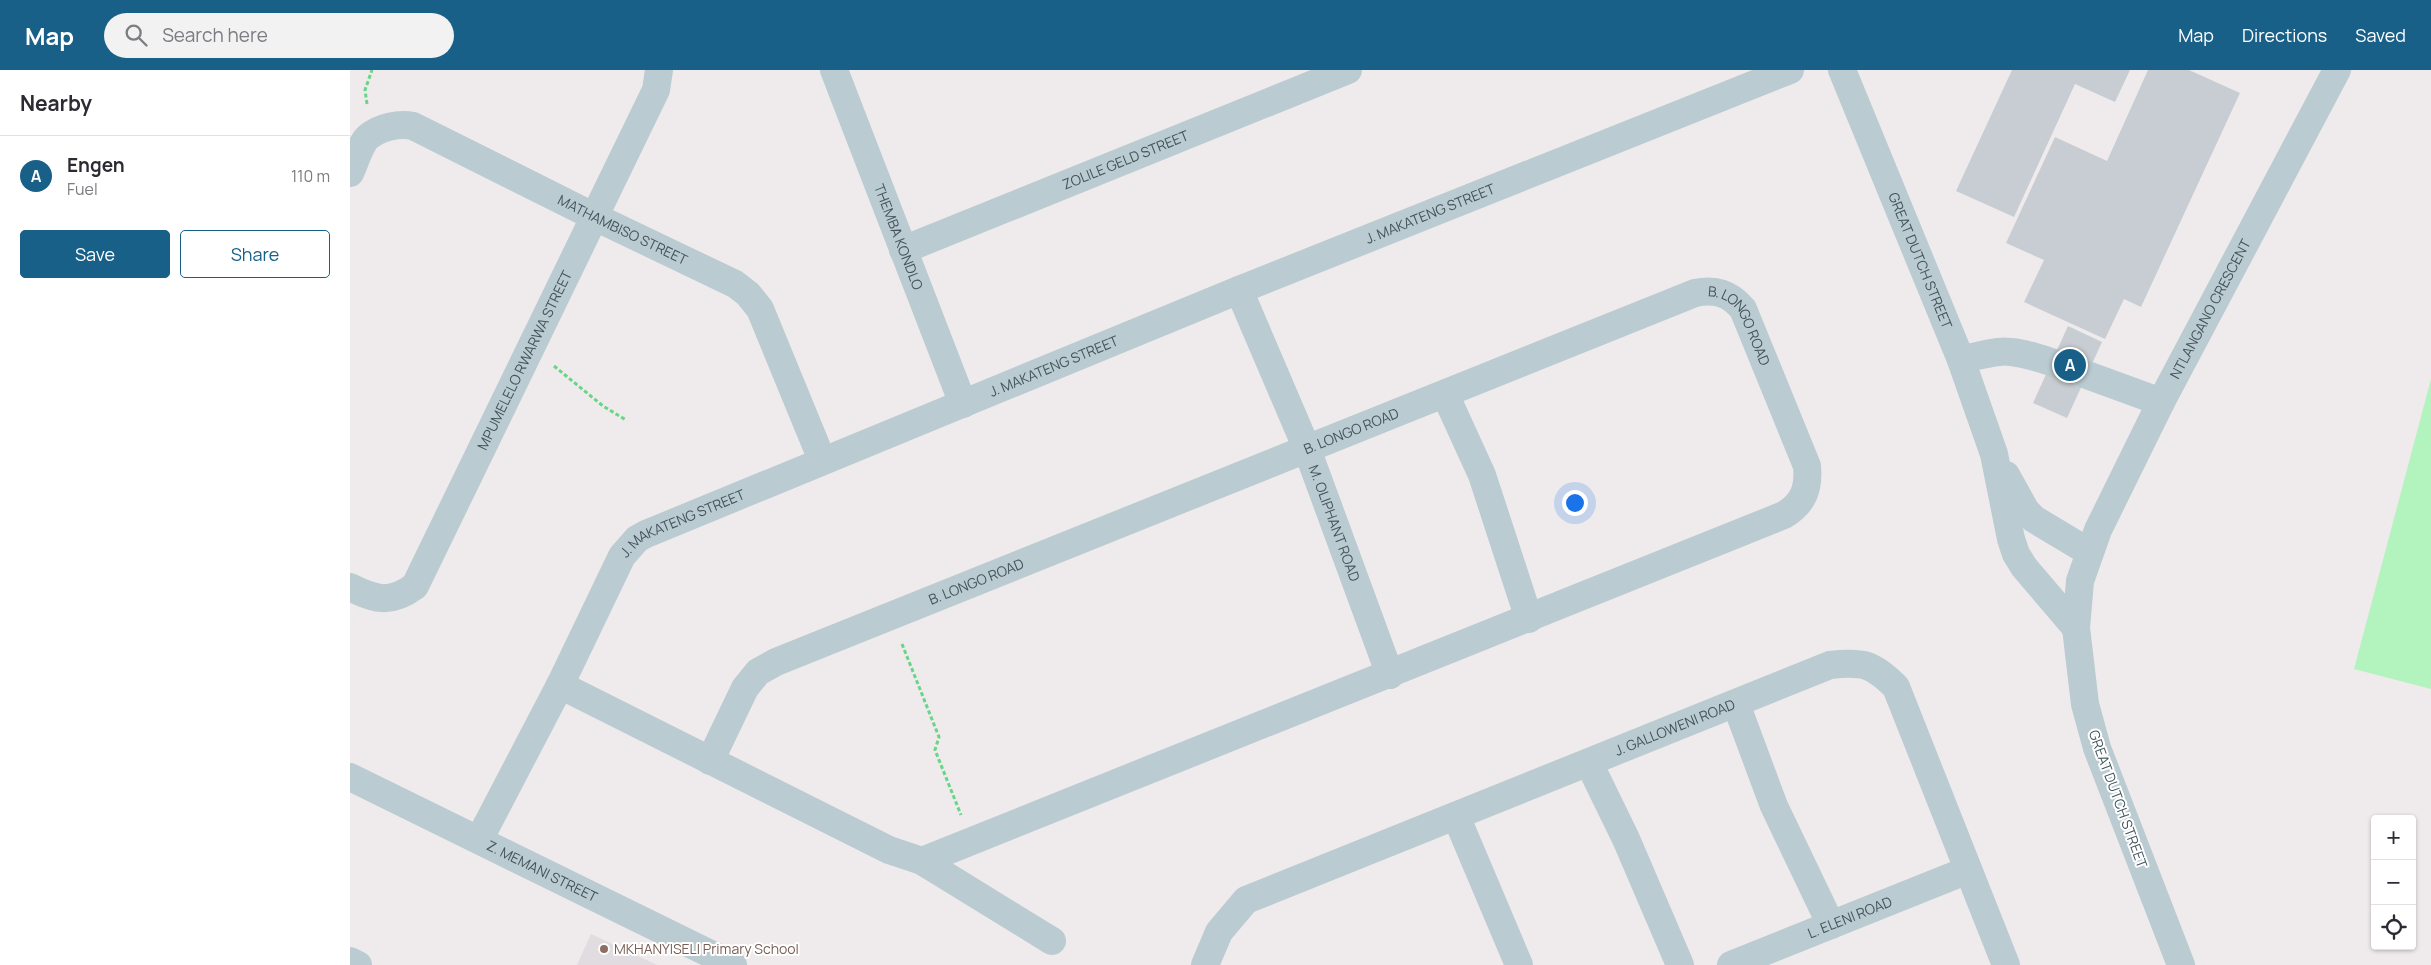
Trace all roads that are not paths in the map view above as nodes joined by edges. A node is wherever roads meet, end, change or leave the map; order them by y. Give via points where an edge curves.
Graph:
1 (658, 70) edge
2 (834, 70) edge
3 (1348, 70) edge
4 (1790, 70) edge
5 (1842, 70) edge
6 (2336, 70) edge
7 (350, 173) edge
8 (595, 218) junction
9 (903, 250) junction
10 (1239, 290) junction
11 (1961, 360) junction
12 (2051, 362) tunnel mouth
13 (2086, 375) tunnel mouth
14 (1445, 394) junction
15 (2161, 402) junction
16 (963, 404) junction
17 (1307, 449) junction
18 (1994, 454) junction
19 (822, 460) junction
20 (2089, 552) junction
21 (350, 587) edge
22 (1529, 619) junction
23 (2076, 628) junction
24 (1390, 675) junction
25 (560, 685) junction
26 (1736, 704) junction
27 (710, 760) junction
28 (1589, 763) junction
29 (350, 777) edge
30 (1456, 816) junction
31 (479, 840) junction
32 (922, 861) junction
33 (1968, 870) junction
34 (1831, 925) junction
35 (1052, 941) dead end
36 (350, 961) edge
37 (358, 965) edge
38 (733, 965) edge
39 (1205, 965) edge
40 (1519, 965) edge
41 (1680, 965) edge
42 (1731, 965) edge
43 (2006, 965) edge
44 (2181, 965) edge

1 - 8 street, MPUMELELO RWARWA STREET via 656,90
2 - 9 street, THEMBA KONDLO
3 - 9 street, ZOLILE GELD STREET
4 - 10 street, J. MAKATENG STREET
5 - 11 street, GREAT DUTCH STREET
6 - 15 street, NTLANGANO CRESCENT
7 - 8 street, MATHAMBISO STREET via 367,138 405,124
8 - 19 street, MATHAMBISO STREET via 735,284 748,294 760,309
8 - 21 street, MPUMELELO RWARWA STREET via 415,586 405,594 378,599
9 - 16 street, THEMBA KONDLO
10 - 16 street, J. MAKATENG STREET
10 - 17 street, M. OLIPHANT ROAD
11 - 12 street via 2006,350
11 - 18 street, GREAT DUTCH STREET
13 - 15 street
14 - 17 street, B. LONGO ROAD
14 - 22 street via 1482,475
14 - 22 street, B. LONGO ROAD via 1695,293 1710,290 1734,299 1743,309 1807,466 1808,482 1804,496 1784,516
15 - 20 street, NTLANGANO CRESCENT
16 - 19 street, J. MAKATENG STREET
17 - 24 street, M. OLIPHANT ROAD
17 - 27 street, B. LONGO ROAD via 776,662 758,672 745,688
18 - 20 street, GREAT DUTCH STREET via 2026,511
18 - 23 street, GREAT DUTCH STREET via 2016,554
19 - 25 street, J. MAKATENG STREET via 656,528 637,539 622,556
20 - 23 street, GREAT DUTCH STREET via 2080,581
22 - 24 street, B. LONGO ROAD
23 - 44 street, GREAT DUTCH STREET via 2085,704 2097,748
24 - 32 street, B. LONGO ROAD
25 - 27 street
25 - 31 street, J. MAKATENG STREET
26 - 28 street, J. GALLOWENI ROAD
26 - 33 street, J. GALLOWENI ROAD via 1830,665 1867,664 1881,672 1896,687
26 - 34 street via 1774,806
27 - 32 street via 889,850
28 - 30 street, J. GALLOWENI ROAD
28 - 41 street via 1626,839
29 - 31 street, Z. MEMANI STREET
30 - 39 street, J. GALLOWENI ROAD via 1246,900 1230,915 1219,932
30 - 40 street
31 - 38 street, Z. MEMANI STREET
32 - 35 street
33 - 34 street, L. ELENI ROAD
33 - 43 street, J. GALLOWENI ROAD
34 - 42 street, L. ELENI ROAD
36 - 37 street

